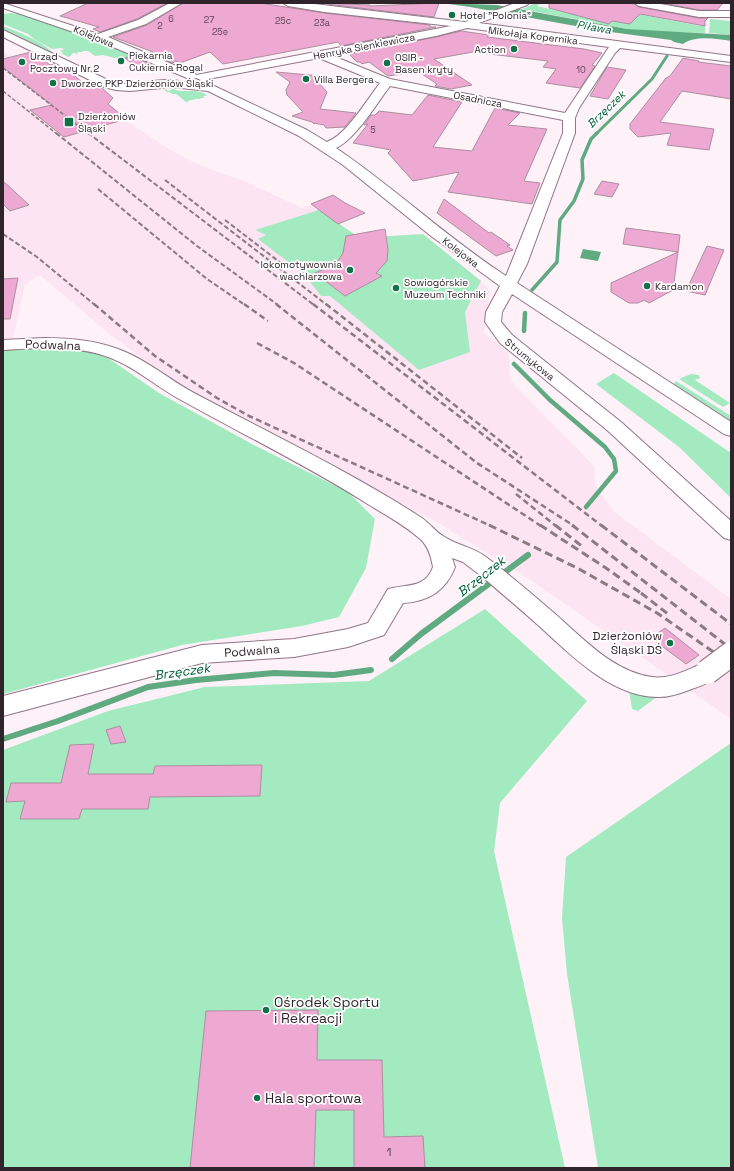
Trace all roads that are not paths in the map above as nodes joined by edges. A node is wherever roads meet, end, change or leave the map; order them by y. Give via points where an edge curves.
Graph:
1 (177, 3) edge
2 (288, 3) edge
3 (639, 3) edge
4 (516, 4) edge
5 (3, 5) edge
6 (17, 9) junction
7 (3, 12) edge
8 (731, 14) edge
9 (463, 26) junction
10 (3, 33) edge
11 (98, 37) junction
12 (617, 45) junction
13 (319, 54) junction
14 (731, 59) edge
15 (194, 81) junction
16 (386, 82) junction
17 (569, 118) junction
18 (326, 147) junction
19 (509, 285) junction
20 (3, 345) edge
21 (731, 430) edge
22 (731, 532) edge
23 (434, 540) junction
24 (731, 654) edge
25 (3, 706) edge

1 - 11 street via 142,22
2 - 9 street, Mikołaja Kopernika
3 - 8 street via 700,14
4 - 9 street, Henryka Sienkiewicza
5 - 6 street, Kolejowa
6 - 7 street
6 - 11 street, Kolejowa
9 - 12 street, Mikołaja Kopernika
9 - 13 street, Henryka Sienkiewicza
10 - 15 street, Henryka Sienkiewicza via 108,85 128,88
11 - 15 street, Kolejowa
12 - 14 street, Mikołaja Kopernika
12 - 17 street, Strumykowa via 593,77
13 - 15 street, Henryka Sienkiewicza
13 - 16 street, Osadnicza
15 - 18 street, Kolejowa via 303,133
16 - 17 street, Osadnicza
16 - 18 street via 350,130 338,142
17 - 19 street, Strumykowa via 569,134
18 - 19 street, Kolejowa via 436,233
19 - 21 street, Kolejowa
19 - 22 street, Strumykowa via 492,316 492,322 506,339 614,426
20 - 23 street, Podwalna via 66,343 111,352 146,369 176,390 339,476 411,522
23 - 24 street, Podwalna, bridge via 471,557 586,653 609,671 627,680 652,687 676,685 707,672
23 - 25 street, Podwalna via 443,559 442,575 419,592 396,595 376,630 294,648 202,654

